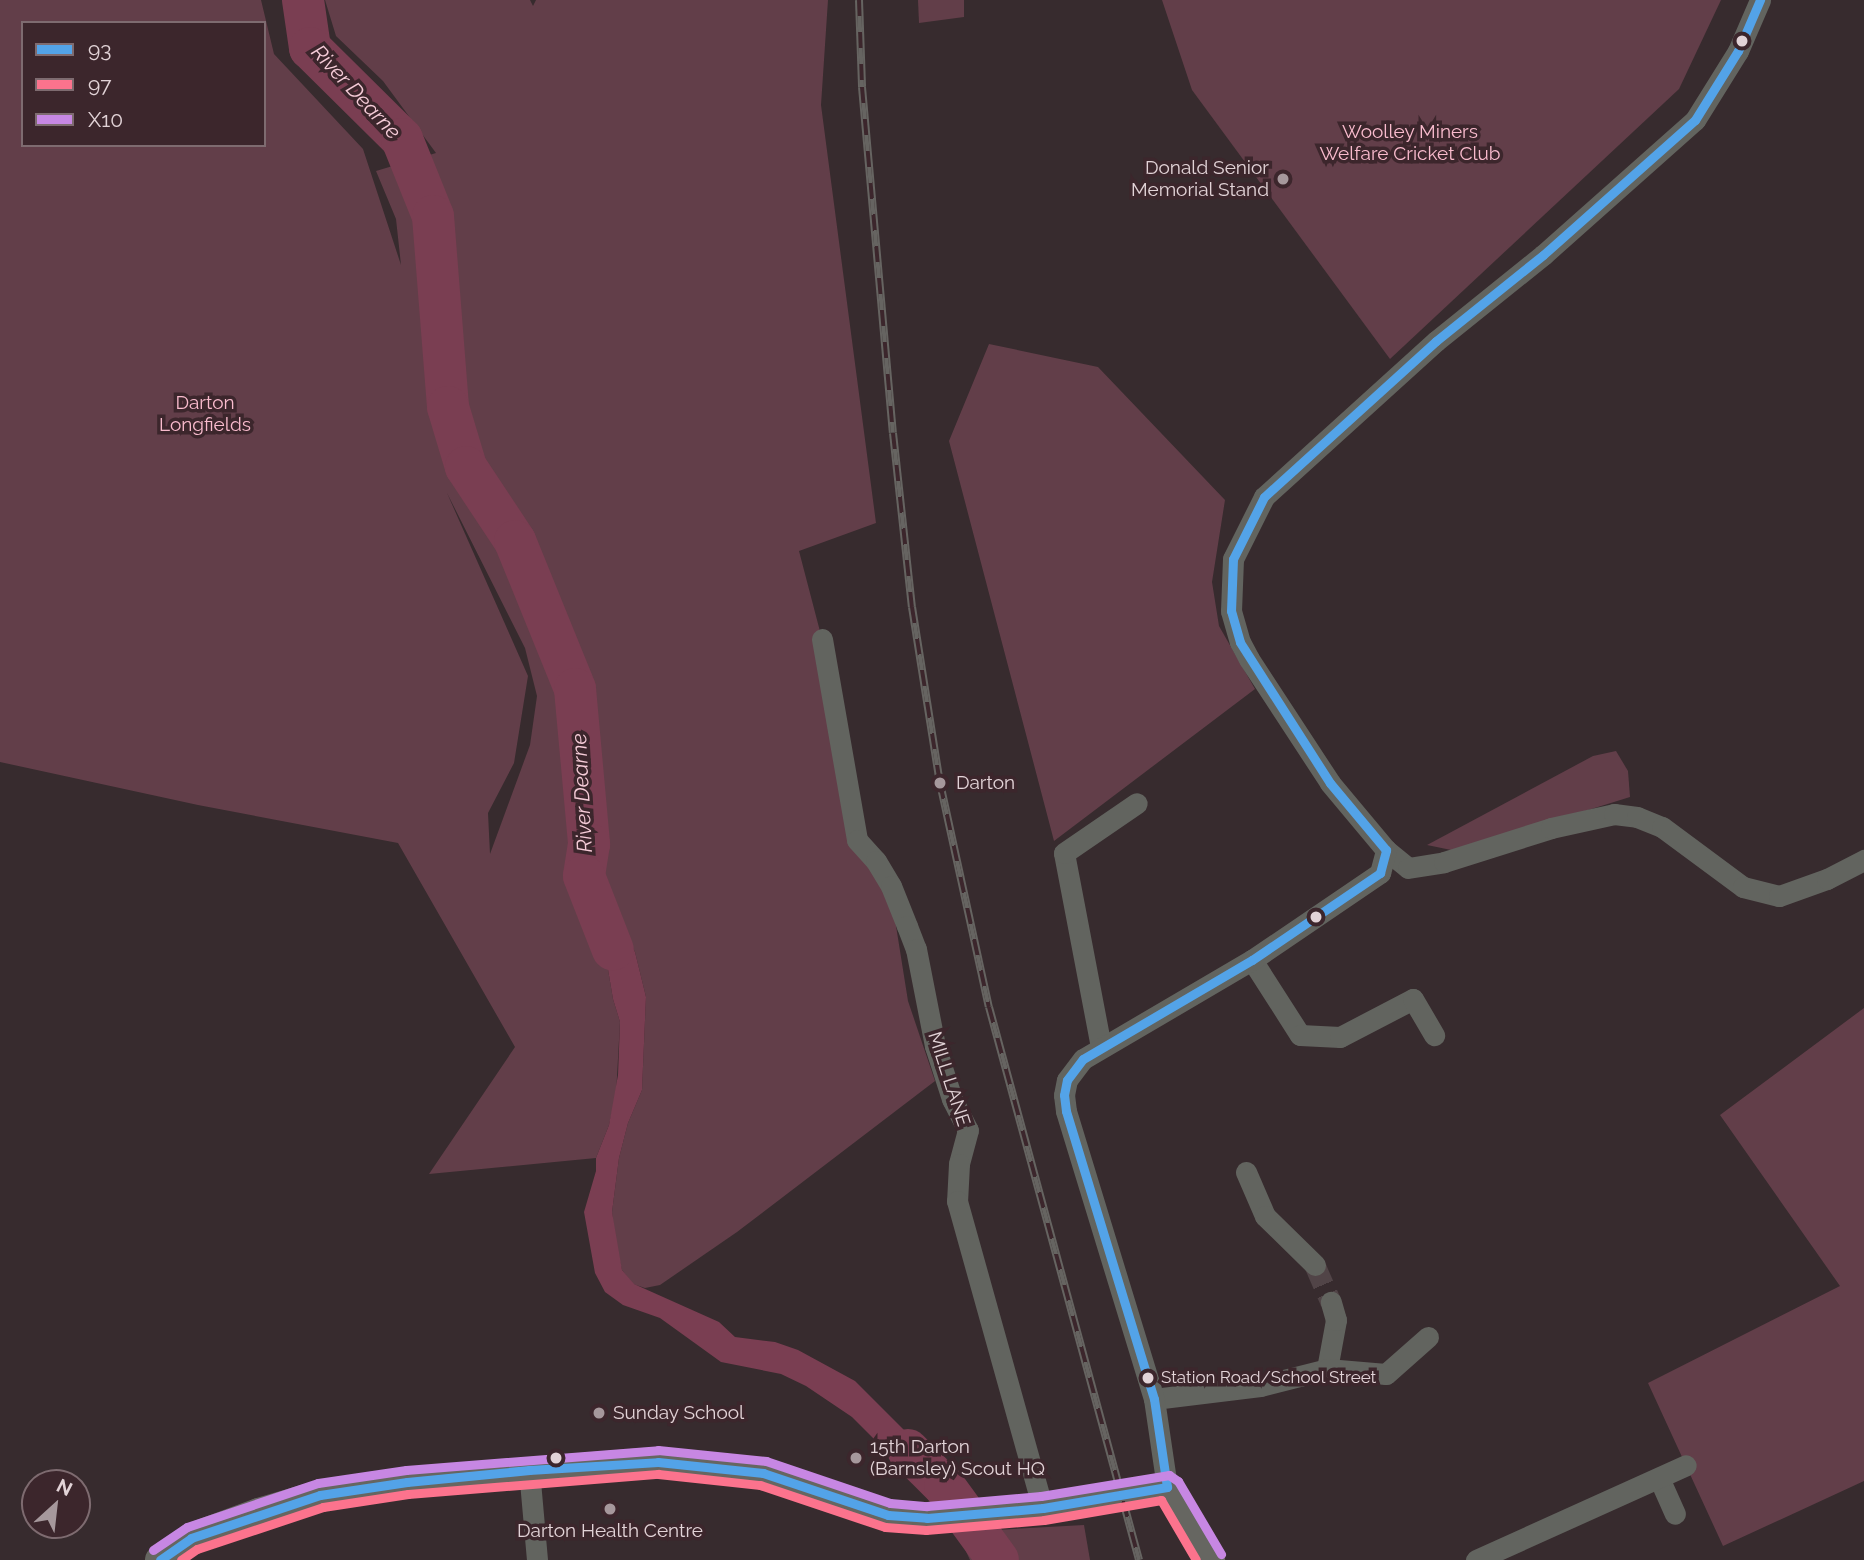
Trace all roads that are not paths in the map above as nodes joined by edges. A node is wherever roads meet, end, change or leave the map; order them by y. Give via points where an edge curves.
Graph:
1 (1760, 0) edge
2 (829, 650) dead end
3 (1137, 803) dead end
4 (1386, 850) junction
5 (1864, 860) edge
6 (1252, 960) junction
7 (1434, 1035) dead end
8 (1101, 1047) junction
9 (1246, 1172) dead end
10 (1315, 1265) tunnel mouth
11 (1331, 1301) tunnel mouth
12 (1428, 1337) dead end
13 (1327, 1369) junction
14 (1154, 1399) junction
15 (1686, 1465) dead end
16 (529, 1470) junction
17 (1658, 1478) junction
18 (1167, 1487) junction
19 (1043, 1508) junction
20 (1675, 1514) dead end
21 (160, 1560) edge
22 (537, 1560) edge
23 (1210, 1560) edge
24 (1476, 1560) edge

1 - 4 street via 1738,51 1695,120 1343,423 1264,497 1246,528 1233,559 1231,611 1240,642 1330,783
2 - 19 street, MILL LANE via 858,840 891,886 907,926 936,1045 952,1098 968,1130 959,1164 957,1201
3 - 8 street via 1063,853
4 - 5 street via 1408,868 1614,814 1662,827 1743,887 1779,896
4 - 6 street via 1380,873
6 - 7 street via 1300,1035 1340,1037 1413,999
6 - 8 street
8 - 14 street via 1074,1068 1064,1095 1066,1111
9 - 10 street via 1265,1216
11 - 13 street via 1336,1320
12 - 13 street via 1386,1374
13 - 14 street via 1260,1386
14 - 18 street
15 - 17 street
16 - 19 main road via 658,1462 763,1473 888,1514 940,1517
16 - 21 main road via 320,1496 191,1538
16 - 22 street
17 - 20 street
17 - 24 street
18 - 19 main road
18 - 23 main road

